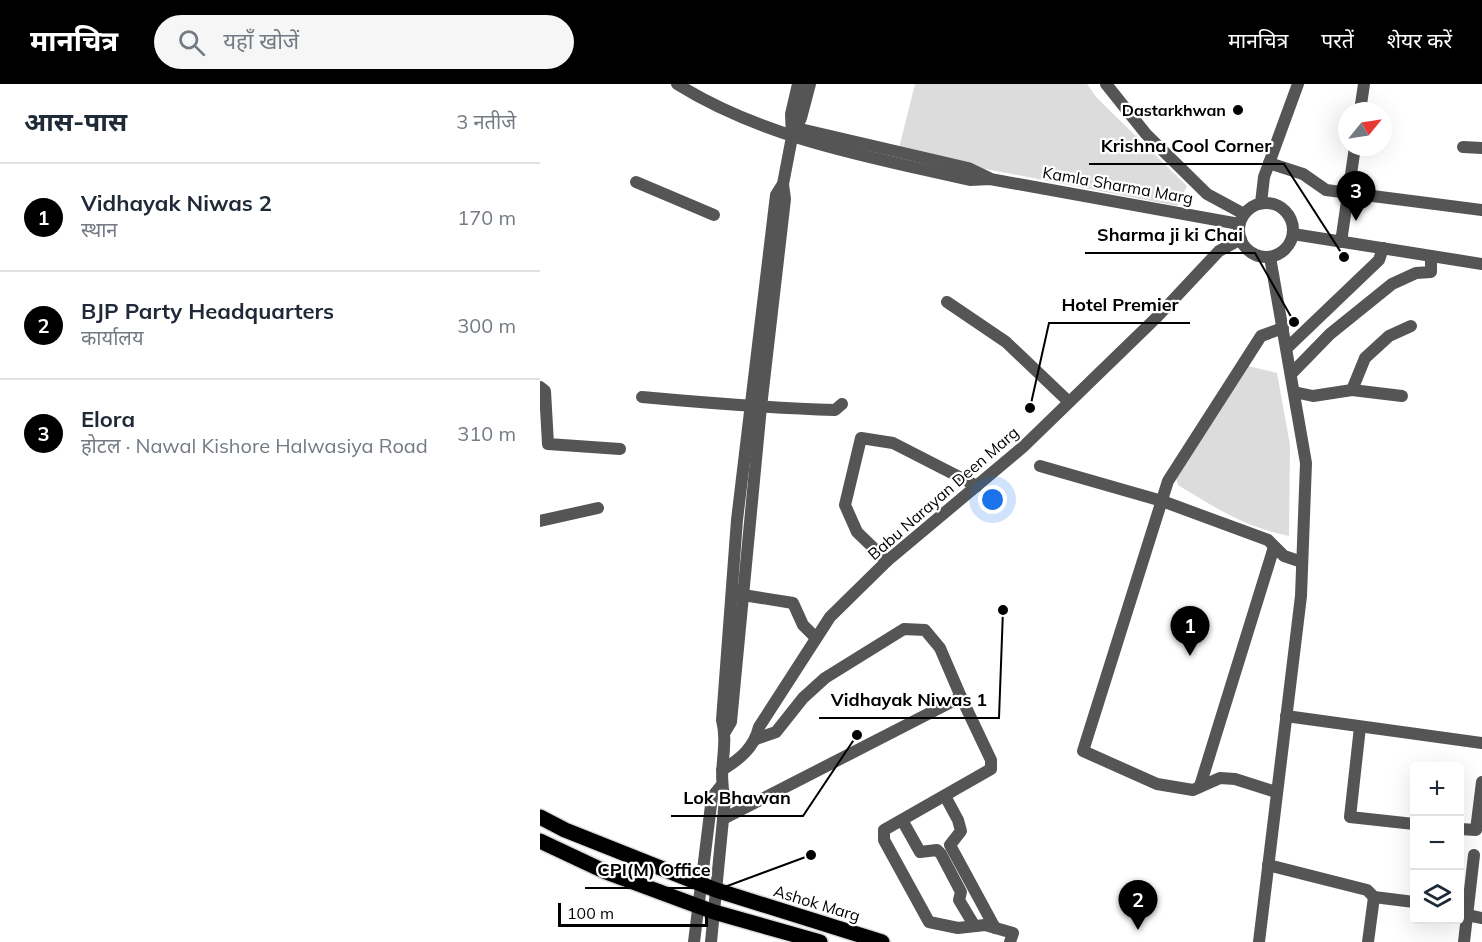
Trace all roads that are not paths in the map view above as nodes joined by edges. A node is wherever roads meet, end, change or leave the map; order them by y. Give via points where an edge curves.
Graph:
1 (677, 84) edge
2 (798, 84) edge
3 (810, 84) edge
4 (1106, 84) edge
5 (1298, 84) edge
6 (1364, 84) edge
7 (1361, 102) edge
8 (794, 132) junction
9 (1463, 147) dead end
10 (1482, 148) edge
11 (1354, 156) edge
12 (1269, 163) junction
13 (636, 182) dead end
14 (1348, 193) junction
15 (1262, 203) junction
16 (1482, 210) edge
17 (714, 216) dead end
18 (1242, 219) junction
19 (1293, 234) junction
20 (1240, 239) junction
21 (1341, 243) junction
22 (1383, 248) junction
23 (1431, 256) junction
24 (1270, 257) junction
25 (1482, 264) edge
26 (947, 302) dead end
27 (1411, 326) dead end
28 (1283, 328) junction
29 (1287, 348) junction
30 (1291, 374) junction
31 (540, 387) edge
32 (1352, 390) junction
33 (1294, 392) junction
34 (1402, 396) dead end
35 (642, 397) dead end
36 (1069, 402) junction
37 (842, 404) dead end
38 (756, 407) junction
39 (620, 449) dead end
40 (1040, 466) dead end
41 (977, 486) junction
42 (1162, 501) junction
43 (598, 508) dead end
44 (540, 521) edge
45 (1274, 547) junction
46 (887, 561) junction
47 (1302, 562) junction
48 (736, 594) junction
49 (816, 638) junction
50 (961, 697) junction
51 (1286, 716) junction
52 (1360, 727) junction
53 (756, 739) junction
54 (1482, 742) edge
55 (722, 770) junction
56 (1482, 782) edge
57 (721, 786) junction
58 (1200, 786) junction
59 (1276, 792) junction
60 (945, 796) junction
61 (540, 817) edge
62 (723, 819) junction
63 (902, 820) junction
64 (1410, 824) edge
65 (1464, 829) edge
66 (540, 841) edge
67 (1474, 855) dead end
68 (1268, 865) junction
69 (700, 884) junction
70 (716, 890) junction
71 (1374, 897) junction
72 (1410, 902) edge
73 (697, 906) junction
74 (1465, 910) edge
75 (714, 912) junction
76 (1482, 918) edge
77 (974, 925) junction
78 (995, 928) junction
79 (694, 942) edge
80 (711, 942) edge
81 (820, 942) edge
82 (882, 942) edge
83 (1010, 942) edge
84 (1259, 942) edge
85 (1368, 942) edge
86 (1464, 942) edge

1 - 8 street, Kamla Sharma Marg via 744,118
2 - 8 street via 791,114
3 - 8 street
4 - 18 street via 1146,134 1207,194
5 - 12 street
6 - 7 street
8 - 18 street, Kamla Sharma Marg via 894,157 968,168 990,179
8 - 38 street via 783,184 776,195
9 - 10 street
11 - 14 street
12 - 14 street via 1303,174 1326,190
12 - 15 street
13 - 17 street
14 - 16 street
14 - 21 street
15 - 18 street via 1252,206
15 - 19 street via 1282,208 1290,216
18 - 20 street
19 - 21 street
19 - 24 street via 1288,247
20 - 24 street via 1252,253
20 - 36 street, Babu Narayan Deen Marg via 1220,251
21 - 22 street
22 - 23 street
22 - 29 street via 1379,260
23 - 25 street
23 - 30 street via 1431,272 1416,273 1392,284 1330,334
24 - 28 street
26 - 36 street via 1006,342
27 - 32 street via 1389,336 1365,358
28 - 29 street
28 - 42 street via 1262,336 1168,481
29 - 30 street
30 - 33 street
31 - 39 street via 545,391 548,444
32 - 33 street via 1313,396
32 - 34 street
33 - 47 street via 1306,463
35 - 38 street
36 - 41 street, Babu Narayan Deen Marg
37 - 38 street via 835,410
38 - 48 street
40 - 42 street
41 - 46 street, Babu Narayan Deen Marg
41 - 46 street via 893,443 861,438 845,505 857,532
42 - 45 street via 1268,540
42 - 58 street via 1083,751 1157,784 1193,790
43 - 44 street
45 - 47 street
45 - 58 street
46 - 49 street, Babu Narayan Deen Marg via 830,617
47 - 51 street
48 - 49 street via 793,603 802,625
48 - 55 street via 731,722 725,732
49 - 53 street, Babu Narayan Deen Marg via 759,727
50 - 53 street via 940,648 925,630 904,629 825,678 776,732
50 - 60 street via 991,759 991,769
50 - 62 street
51 - 52 street
51 - 59 street
52 - 54 street
52 - 64 street via 1350,818
53 - 55 street, Babu Narayan Deen Marg via 740,759
55 - 57 street
56 - 65 street via 1476,830
57 - 62 street via 725,799
57 - 69 street via 712,797
58 - 59 street via 1227,778
59 - 68 street
60 - 63 street
60 - 78 street via 961,831 950,845
61 - 69 main road, Ashok Marg
62 - 70 street
63 - 77 street via 920,852 937,850 941,854 962,892 959,900
63 - 77 street via 884,830 884,840 929,922 958,928
66 - 73 main road via 606,872
67 - 74 street
68 - 71 street via 1367,890
68 - 84 street
69 - 70 main road, Ashok Marg
69 - 73 street
70 - 75 street
70 - 82 main road, Ashok Marg
71 - 72 street
71 - 85 street
73 - 75 main road
73 - 79 street
74 - 76 street
74 - 86 street
75 - 80 street
75 - 81 main road
77 - 78 street
78 - 83 street via 1013,933

